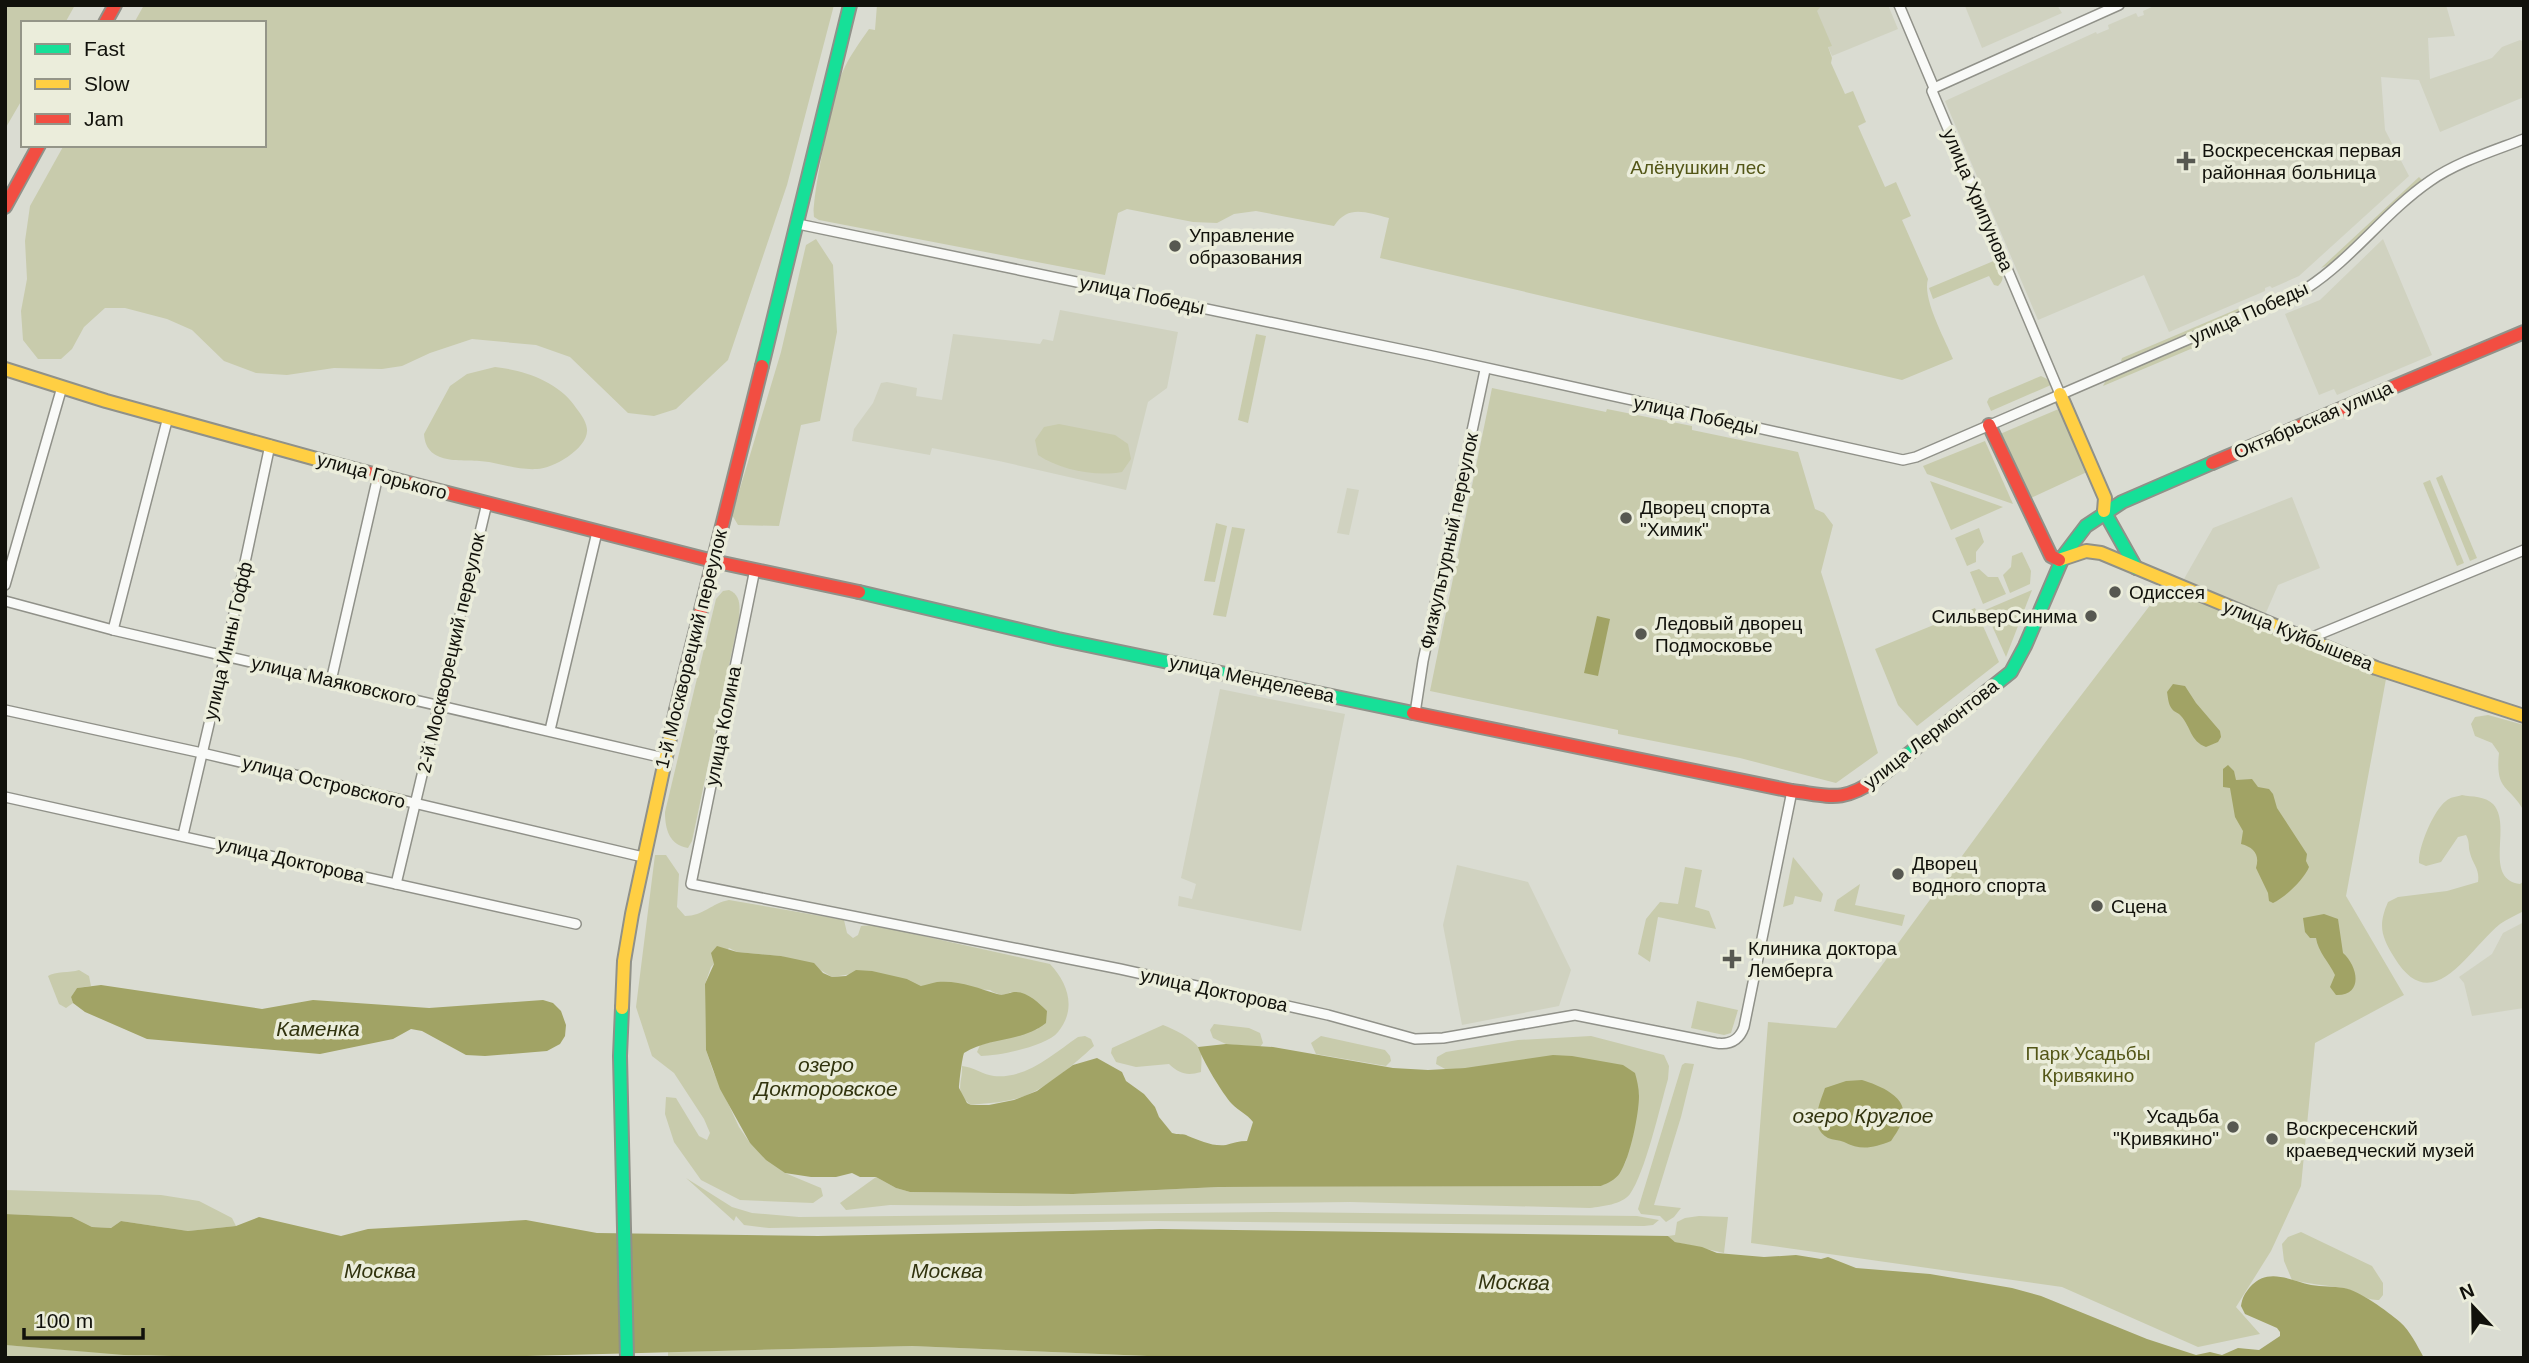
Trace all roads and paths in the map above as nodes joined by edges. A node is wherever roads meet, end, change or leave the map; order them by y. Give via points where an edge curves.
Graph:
1 (115, 5) edge
2 (850, 5) edge
3 (1899, 5) edge
4 (2119, 5) edge
5 (106, 21) edge
6 (1934, 88) junction
7 (2524, 139) edge
8 (38, 147) edge
9 (5, 207) edge
10 (799, 224) junction
11 (2524, 332) edge
12 (5, 369) edge
13 (1485, 370) junction
14 (62, 387) junction
15 (2060, 394) junction
16 (168, 417) junction
17 (1989, 425) junction
18 (270, 445) junction
19 (378, 476) junction
20 (487, 503) junction
21 (2104, 511) junction
22 (597, 532) junction
23 (2524, 550) edge
24 (2059, 560) junction
25 (713, 561) junction
26 (2136, 568) junction
27 (755, 569) junction
28 (5, 585) edge
29 (5, 601) edge
30 (113, 630) junction
31 (2311, 642) junction
32 (225, 656) junction
33 (331, 681) junction
34 (439, 705) junction
35 (5, 709) edge
36 (1415, 713) junction
37 (2524, 716) edge
38 (550, 730) junction
39 (202, 753) junction
40 (664, 758) junction
41 (1792, 791) junction
42 (5, 797) edge
43 (416, 804) junction
44 (183, 835) junction
45 (643, 857) junction
46 (396, 884) junction
47 (691, 884) joint
48 (576, 924) dead end
49 (627, 1358) edge

1 - 5 main road
2 - 10 main road, 1-й Москворецкий переулок
3 - 6 street, улица Хрипунова
4 - 6 street
6 - 15 street, улица Хрипунова
7 - 15 street, улица Победы via 2429,181 2334,269 2307,288
8 - 9 main road
10 - 13 street, улица Победы
10 - 25 main road, 1-й Москворецкий переулок
11 - 21 main road, Октябрьская улица
12 - 14 main road, улица Горького
13 - 17 street, улица Победы via 1903,460
13 - 36 street, Физкультурный переулок
14 - 16 main road, улица Горького
14 - 28 street
15 - 17 street, улица Победы
15 - 21 main road via 2105,498
16 - 18 main road, улица Горького
16 - 30 street
17 - 24 main road via 2051,556
18 - 19 main road, улица Горького
18 - 32 street, улица Инны Гофф
19 - 20 main road, улица Горького
19 - 33 street
20 - 22 main road, улица Горького
20 - 34 street, 2-й Москворецкий переулок
21 - 24 main road, улица Лермонтова via 2074,537
21 - 26 main road
22 - 25 main road, улица Горького
22 - 38 street
23 - 31 street via 2315,636
24 - 26 main road, улица Куйбышева via 2092,551
24 - 41 main road, улица Лермонтова via 2024,651 2011,672 1857,792 1838,797
25 - 27 main road, улица Менделеева
25 - 40 main road, 1-й Москворецкий переулок
26 - 31 main road, улица Куйбышева
27 - 36 main road, улица Менделеева via 1058,639
27 - 47 street, улица Колина
29 - 30 street, улица Маяковского
30 - 32 street, улица Маяковского
31 - 37 main road, улица Куйбышева
32 - 33 street, улица Маяковского
32 - 39 street, улица Инны Гофф
33 - 34 street, улица Маяковского
34 - 38 street, улица Маяковского
34 - 43 street, 2-й Москворецкий переулок
35 - 39 street, улица Островского
36 - 41 main road, улица Менделеева
38 - 40 street, улица Маяковского
39 - 43 street, улица Островского
39 - 44 street, улица Инны Гофф
40 - 45 main road, 1-й Москворецкий переулок
41 - 47 street, улица Докторова via 1742,1032 1728,1043 1575,1014 1415,1039 1120,969
42 - 44 street, улица Докторова
43 - 45 street, улица Островского
43 - 46 street, 2-й Москворецкий переулок
44 - 46 street, улица Докторова
45 - 49 main road, 1-й Москворецкий переулок via 624,961 621,1016
46 - 48 street, улица Докторова

